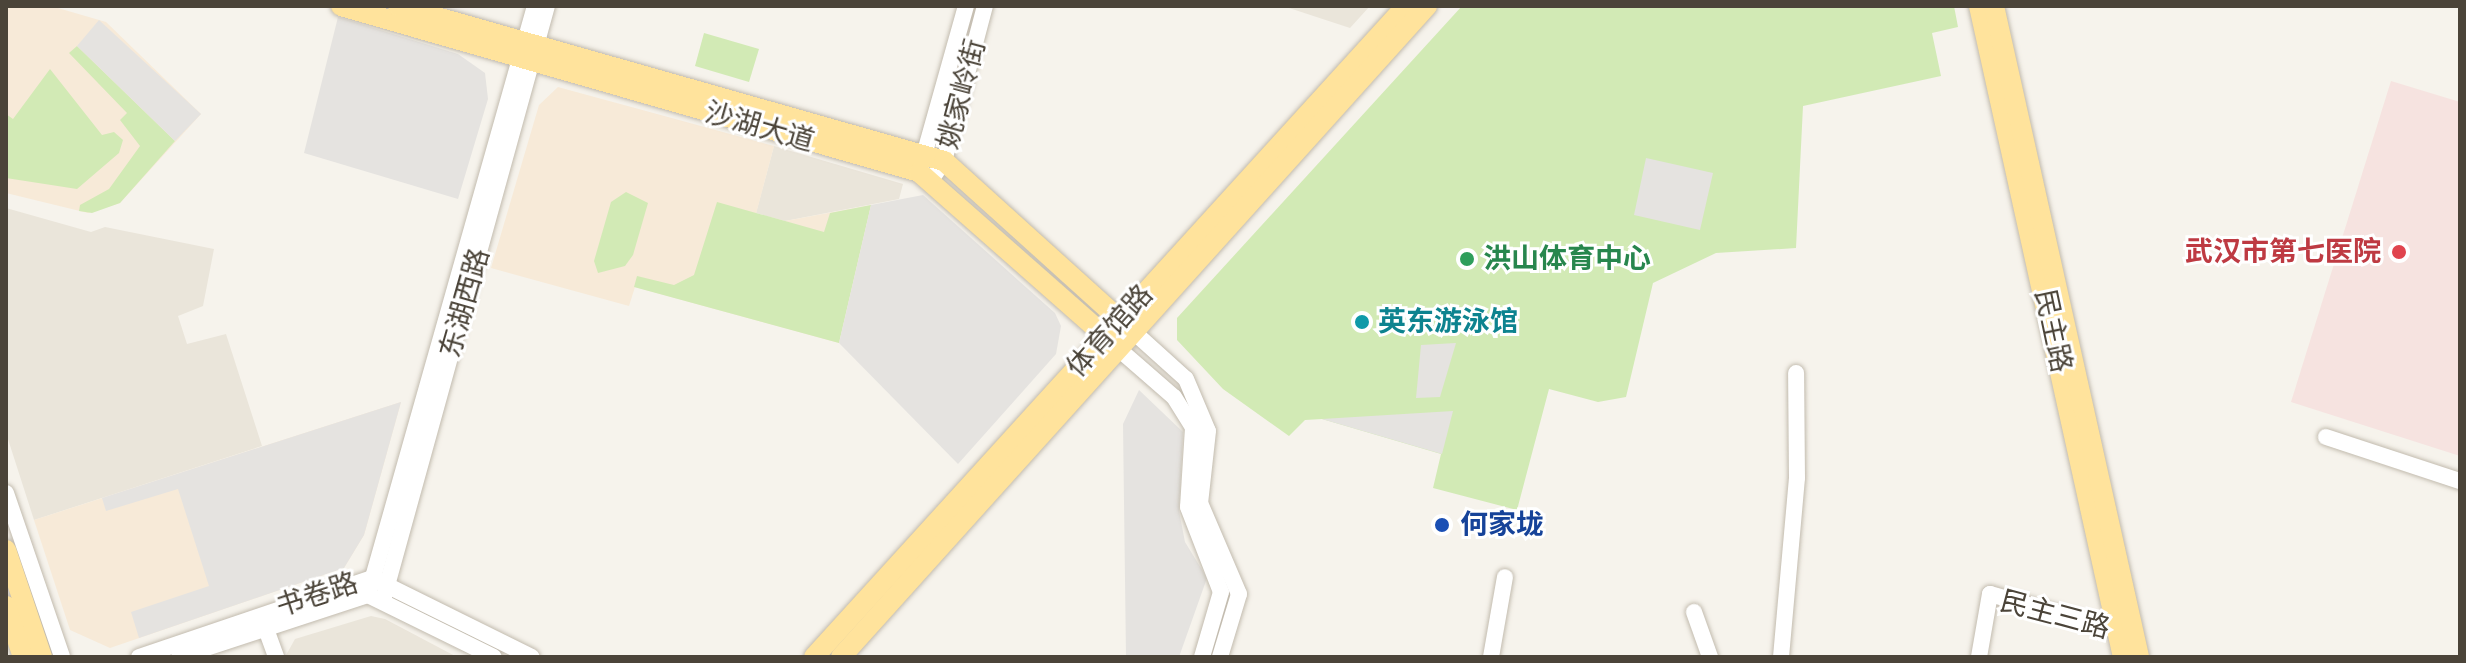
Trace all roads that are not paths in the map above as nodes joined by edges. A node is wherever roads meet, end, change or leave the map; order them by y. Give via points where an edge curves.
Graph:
1 (341, 6) edge
2 (398, 6) edge
3 (535, 6) edge
4 (547, 6) edge
5 (966, 6) edge
6 (985, 6) edge
7 (1406, 6) edge
8 (1427, 6) edge
9 (1979, 6) edge
10 (1994, 6) edge
11 (528, 52) junction
12 (944, 161) junction
13 (925, 169) junction
14 (1119, 321) junction
15 (1136, 334) junction
16 (1105, 336) junction
17 (1121, 351) junction
18 (1796, 373) dead end
19 (2326, 437) dead end
20 (2460, 481) edge
21 (6, 493) edge
22 (6, 550) edge
23 (1505, 577) dead end
24 (380, 580) junction
25 (375, 598) junction
26 (6, 606) edge
27 (1694, 612) dead end
28 (266, 629) junction
29 (2126, 633) junction
30 (6, 642) edge
31 (11, 657) edge
32 (23, 657) edge
33 (42, 657) edge
34 (62, 657) edge
35 (139, 657) edge
36 (179, 657) edge
37 (276, 657) edge
38 (494, 657) edge
39 (532, 657) edge
40 (814, 657) edge
41 (841, 657) edge
42 (1202, 657) edge
43 (1220, 657) edge
44 (1491, 657) edge
45 (1710, 657) edge
46 (1781, 657) edge
47 (1979, 657) edge
48 (2123, 657) edge
49 (2139, 657) edge

1 - 11 main road, 沙湖大道
2 - 11 main road, 沙湖大道
3 - 11 street, 东湖西路
4 - 11 street, 东湖西路
5 - 13 street, 姚家岭街
6 - 12 street, 姚家岭街
7 - 14 main road, 体育馆路
8 - 15 main road, 体育馆路
9 - 29 main road, 民主路
10 - 29 main road, 民主路
11 - 13 main road, 沙湖大道
11 - 24 street, 东湖西路
12 - 13 main road, 沙湖大道
12 - 14 main road, 沙湖大道
13 - 16 main road, 沙湖大道
14 - 15 main road, 沙湖大道
14 - 16 main road, 体育馆路
15 - 17 main road, 体育馆路
15 - 43 street via 1186,379 1208,431 1200,503 1239,594
16 - 17 main road, 沙湖大道
16 - 40 main road, 体育馆路
17 - 41 main road, 体育馆路
17 - 42 street via 1174,397 1193,428 1188,507 1221,592
18 - 46 street via 1797,478
19 - 20 street
21 - 34 street
22 - 33 main road
23 - 44 street
24 - 25 street, 东湖西路
24 - 35 street, 书卷路
24 - 39 street, 书卷路
25 - 28 street, 书卷路
25 - 38 street, 书卷路
26 - 32 main road
27 - 45 street
28 - 36 street, 书卷路
28 - 37 street
29 - 47 street, 民主三路 via 1990,594
29 - 48 main road, 民主路
29 - 49 main road, 民主路
30 - 31 main road

